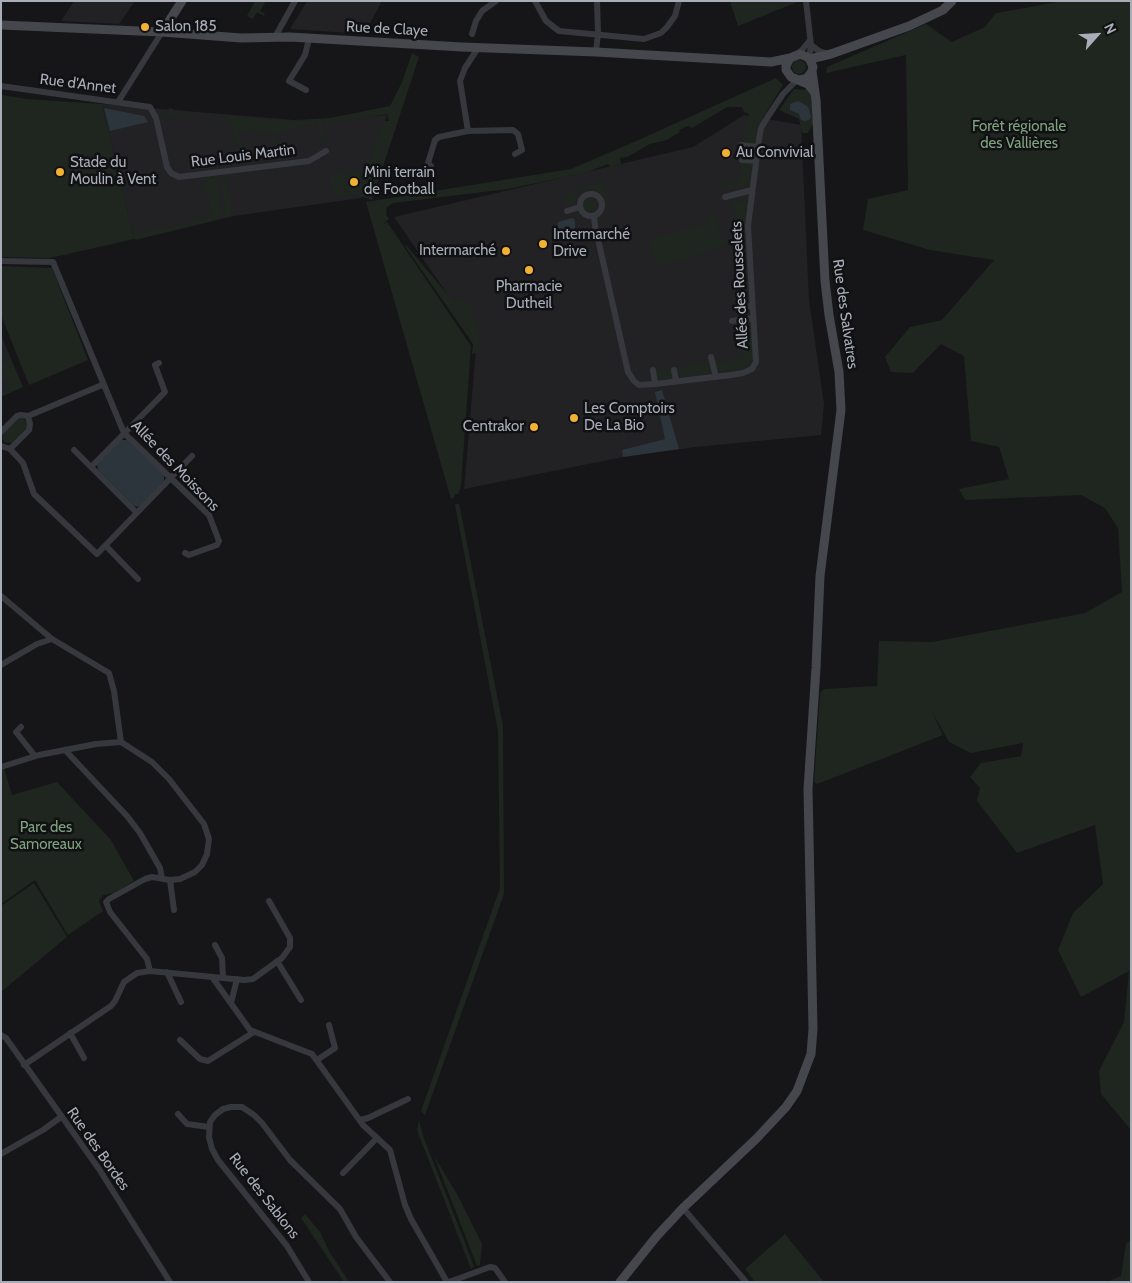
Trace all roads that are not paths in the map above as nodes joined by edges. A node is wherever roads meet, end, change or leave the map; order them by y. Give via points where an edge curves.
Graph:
1 (182, 1) edge
2 (295, 1) edge
3 (496, 1) edge
4 (535, 1) edge
5 (679, 1) edge
6 (806, 1) edge
7 (952, 1) edge
8 (595, 2) edge
9 (1, 24) edge
10 (162, 32) junction
11 (598, 33) junction
12 (472, 34) dead end
13 (275, 37) junction
14 (309, 39) junction
15 (810, 42) junction
16 (478, 48) junction
17 (596, 52) junction
18 (830, 54) junction
19 (793, 56) junction
20 (771, 62) junction
21 (811, 64) junction
22 (787, 72) junction
23 (798, 80) junction
24 (1, 86) edge
25 (306, 90) dead end
26 (815, 93) junction
27 (784, 94) junction
28 (118, 102) junction
29 (150, 107) joint
30 (468, 131) junction
31 (741, 145) dead end
32 (758, 147) junction
33 (326, 151) dead end
34 (515, 154) dead end
35 (742, 160) dead end
36 (756, 161) junction
37 (431, 166) dead end
38 (752, 190) junction
39 (725, 197) dead end
40 (580, 207) junction
41 (566, 211) dead end
42 (594, 216) junction
43 (1, 261) edge
44 (752, 306) junction
45 (738, 307) dead end
46 (753, 318) junction
47 (732, 321) dead end
48 (711, 357) dead end
49 (159, 363) dead end
50 (653, 370) dead end
51 (674, 370) dead end
52 (716, 377) junction
53 (676, 381) junction
54 (655, 384) junction
55 (102, 385) junction
56 (28, 416) junction
57 (1, 432) edge
58 (124, 433) junction
59 (2, 444) edge
60 (10, 448) junction
61 (74, 450) dead end
62 (192, 456) dead end
63 (91, 467) junction
64 (171, 479) junction
65 (137, 513) junction
66 (106, 546) junction
67 (186, 553) dead end
68 (138, 579) dead end
69 (1, 596) edge
70 (52, 639) junction
71 (1, 665) edge
72 (21, 727) dead end
73 (121, 742) junction
74 (65, 750) junction
75 (35, 756) junction
76 (1, 767) edge
77 (162, 878) junction
78 (170, 880) junction
79 (269, 901) dead end
80 (174, 910) dead end
81 (215, 945) dead end
82 (277, 961) junction
83 (150, 971) junction
84 (167, 972) junction
85 (212, 977) junction
86 (223, 978) junction
87 (237, 980) junction
88 (301, 1000) dead end
89 (181, 1002) dead end
90 (231, 1003) junction
91 (329, 1025) dead end
92 (254, 1032) junction
93 (70, 1033) junction
94 (1, 1035) edge
95 (180, 1040) dead end
96 (84, 1058) dead end
97 (317, 1060) junction
98 (24, 1065) junction
99 (408, 1099) dead end
100 (178, 1114) dead end
101 (60, 1117) junction
102 (360, 1120) junction
103 (208, 1127) junction
104 (377, 1138) junction
105 (1, 1154) edge
106 (343, 1174) dead end
107 (683, 1208) junction
108 (170, 1282) edge
109 (310, 1282) edge
110 (390, 1282) edge
111 (448, 1282) edge
112 (505, 1282) edge
113 (620, 1282) edge
114 (746, 1282) edge

1 - 10 street
2 - 13 street
3 - 12 street via 482,11
4 - 11 street via 546,21 559,30
5 - 11 street via 675,16 653,37 634,39
6 - 15 street
7 - 18 street via 943,10 909,26
8 - 11 street
9 - 10 street, Rue de Claye
10 - 13 street, Rue de Claye via 241,38
10 - 28 street
11 - 17 street
13 - 14 street, Rue de Claye
14 - 16 street, Rue de Claye
14 - 25 street via 305,56 289,81
15 - 18 street via 819,52
15 - 19 street
15 - 21 street
16 - 17 street, Rue de Claye
16 - 30 street via 460,81
17 - 20 street, Rue de Claye
18 - 21 street
19 - 20 street, Rue de Claye
19 - 21 street via 803,54
19 - 22 street via 786,66
20 - 22 street, Rue de Claye
21 - 23 street via 807,78
21 - 26 street, Rue des Salvatres
22 - 23 street
22 - 27 street, Allée des Rousselets
23 - 26 street via 808,84
23 - 27 street, Allée des Rousselets
24 - 28 street, Rue d'Annet
26 - 107 street, Rue des Salvatres via 825,281 840,372 841,401 840,434 820,576 808,816 811,1054 797,1091 786,1107
27 - 32 street, Allée des Rousselets via 762,128
28 - 29 street, Rue d'Annet
29 - 33 street, Rue Louis Martin via 156,118 167,167 179,177 309,161
30 - 34 street via 513,130 518,134 522,150
30 - 37 street via 435,140 428,163
31 - 32 street
32 - 36 street, Allée des Rousselets
35 - 36 street
36 - 38 street, Allée des Rousselets
38 - 39 street
38 - 44 street, Allée des Rousselets via 748,226
40 - 41 street
40 - 42 street via 584,213
40 - 42 street, Allée des Rousselets via 584,196 598,196 602,206
42 - 54 street, Allée des Rousselets via 629,375 639,385
43 - 55 street, Allée des Moissons via 53,262
44 - 45 street
44 - 46 street, Allée des Rousselets
46 - 47 street
46 - 52 street, Allée des Rousselets via 756,362 752,369 743,375
48 - 52 street
49 - 58 street via 155,365 165,392
50 - 54 street
51 - 53 street
52 - 53 street, Allée des Rousselets
53 - 54 street, Allée des Rousselets
55 - 56 street
55 - 58 street, Allée des Moissons
56 - 57 street via 17,416
56 - 60 street via 29,430
58 - 63 street
58 - 64 street, Allée des Moissons
59 - 60 street
60 - 66 street via 23,463 34,494 97,554
61 - 63 street
62 - 64 street
63 - 65 street
64 - 65 street
64 - 67 street, Allée des Moissons via 209,515 219,541 217,545 198,552
65 - 66 street
66 - 68 street
69 - 70 street
70 - 71 street
70 - 73 street via 109,674
72 - 75 street via 16,732
73 - 74 street
73 - 78 street via 152,762 204,824 209,839 202,864 189,876
74 - 75 street
74 - 77 street via 140,833 160,868
75 - 76 street
77 - 78 street
77 - 83 street via 145,879 106,902 110,912 147,959
78 - 80 street
79 - 82 street via 290,938 288,952
81 - 86 street via 222,958
82 - 87 street via 253,979
82 - 88 street
83 - 84 street
83 - 93 street via 130,976 111,1006
84 - 85 street
84 - 89 street
85 - 86 street
85 - 90 street
86 - 87 street
87 - 90 street
90 - 92 street
91 - 97 street via 335,1048
92 - 95 street via 208,1061 200,1059
92 - 97 street via 305,1050
93 - 96 street
93 - 98 street
94 - 98 street, Rue des Bordes
97 - 102 street
98 - 101 street, Rue des Bordes
99 - 102 street
100 - 103 street via 187,1124
101 - 105 street
101 - 108 street, Rue des Bordes via 99,1169
102 - 104 street
103 - 109 street, Rue des Sablons via 218,1160 287,1246
103 - 110 street via 215,1115 231,1106 242,1107 254,1115 290,1160 340,1209 356,1237
104 - 106 street
104 - 111 street via 390,1150 408,1213
107 - 113 street, Rue des Salvatres
107 - 114 street
111 - 112 street via 490,1267 497,1270

